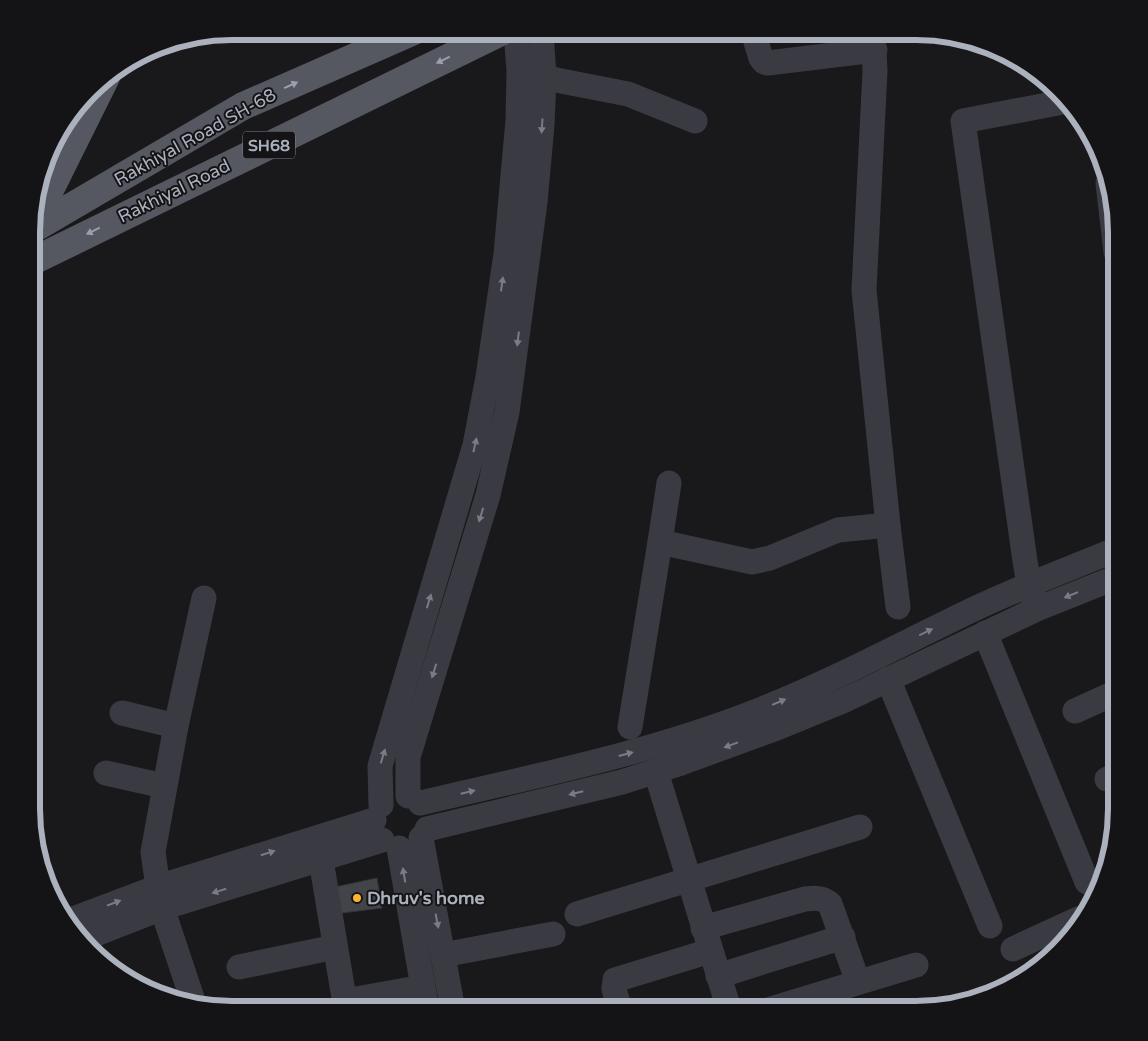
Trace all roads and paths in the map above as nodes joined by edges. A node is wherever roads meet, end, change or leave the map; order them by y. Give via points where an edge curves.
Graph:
1 (393, 40) edge
2 (485, 40) edge
3 (517, 40) edge
4 (542, 40) edge
5 (755, 40) edge
6 (874, 41) edge
7 (519, 71) junction
8 (544, 77) junction
9 (97, 95) edge
10 (1058, 103) edge
11 (695, 121) dead end
12 (42, 205) edge
13 (40, 225) edge
14 (40, 258) edge
15 (669, 483) dead end
16 (888, 525) junction
17 (660, 542) junction
18 (1108, 552) edge
19 (1108, 580) edge
20 (1029, 585) junction
21 (204, 598) dead end
22 (898, 607) dead end
23 (1037, 608) junction
24 (984, 633) junction
25 (888, 679) junction
26 (838, 690) junction
27 (1108, 696) edge
28 (1075, 711) dead end
29 (122, 713) dead end
30 (176, 726) junction
31 (630, 727) dead end
32 (656, 772) junction
33 (106, 773) dead end
34 (164, 786) junction
35 (414, 799) junction
36 (860, 827) dead end
37 (397, 830) junction
38 (321, 860) junction
39 (688, 880) junction
40 (1087, 882) dead end
41 (160, 897) junction
42 (577, 914) dead end
43 (75, 919) edge
44 (1071, 922) edge
45 (990, 926) dead end
46 (553, 934) dead end
47 (88, 936) edge
48 (843, 937) junction
49 (707, 940) junction
50 (335, 947) junction
51 (1013, 949) dead end
52 (443, 955) junction
53 (916, 965) dead end
54 (239, 967) dead end
55 (718, 976) junction
56 (858, 982) junction
57 (191, 996) edge
58 (425, 998) edge
59 (344, 1001) edge
60 (391, 1001) edge
61 (451, 1001) edge
62 (617, 1001) edge
63 (726, 1001) edge
64 (797, 1001) edge

13 -> 1 main road, Rakhiyal Road SH-68 / SH68 via 243,106
2 -> 14 main road, Rakhiyal Road / SH68
3 - 7 street
4 - 8 street
5 - 6 street via 761,58 768,63
6 - 16 street via 864,290
7 - 8 street
37 -> 7 street via 380,766 475,445 485,397 506,254
8 - 11 street via 628,94
8 -> 35 street via 535,202 507,412 488,495 408,757
9 - 12 main road
10 - 20 street via 963,121
15 - 17 street
16 - 17 street via 838,530 770,558 752,562
16 - 22 street
17 - 31 street
18 - 20 street
19 -> 23 street
20 - 23 street
26 -> 20 street via 975,608
21 - 30 street
23 - 24 street
24 - 25 street
24 - 40 street
25 - 26 street
25 - 45 street
26 -> 32 street via 777,728
35 -> 26 street via 625,755 761,709
27 - 28 street
29 - 30 street
30 - 34 street
32 -> 37 street
32 - 39 street
33 - 34 street
34 - 41 street via 153,852
35 - 37 street via 393,796
35 - 37 street via 424,808 427,818
36 - 39 street
37 - 38 street
41 -> 37 street
37 -> 52 street
58 -> 37 street
38 -> 41 street
38 - 50 street
39 - 42 street
39 - 49 street
43 -> 41 street
41 - 47 street
41 - 57 street
44 - 51 street
46 - 52 street
48 - 49 street via 830,904 817,898 805,899
48 - 55 street
48 - 56 street
49 - 55 street
49 - 62 street via 615,980
50 - 54 street
50 - 59 street
52 - 61 street
53 - 56 street
55 - 63 street
56 - 64 street
58 - 60 street

